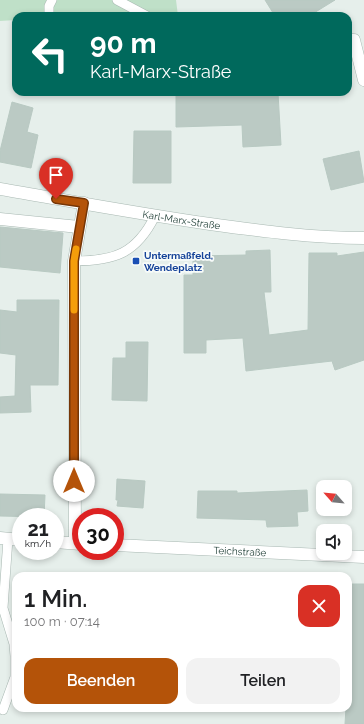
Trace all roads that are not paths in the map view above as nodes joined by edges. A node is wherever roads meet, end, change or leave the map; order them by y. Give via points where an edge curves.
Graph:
1 (52, 0) edge
2 (117, 0) edge
3 (49, 12) edge
4 (140, 12) edge
5 (352, 40) edge
6 (364, 80) edge
7 (0, 189) edge
8 (84, 203) junction
9 (155, 216) junction
10 (0, 219) edge
11 (79, 227) junction
12 (364, 238) edge
13 (74, 261) junction
14 (78, 508) edge
15 (4, 539) edge
16 (124, 545) edge
17 (364, 557) edge
18 (12, 637) edge
19 (12, 682) edge
20 (2, 710) dead end

1 - 3 lane
2 - 4 lane
5 - 6 street
7 - 8 street, Karl-Marx-Straße
8 - 9 street, Karl-Marx-Straße
8 - 11 street
9 - 12 street, Karl-Marx-Straße via 245,229
9 - 13 lane via 148,229 127,250 114,258
10 - 11 street
11 - 13 street
13 - 14 street
15 - 18 lane via 3,608
16 - 17 street, Teichstraße
19 - 20 lane

